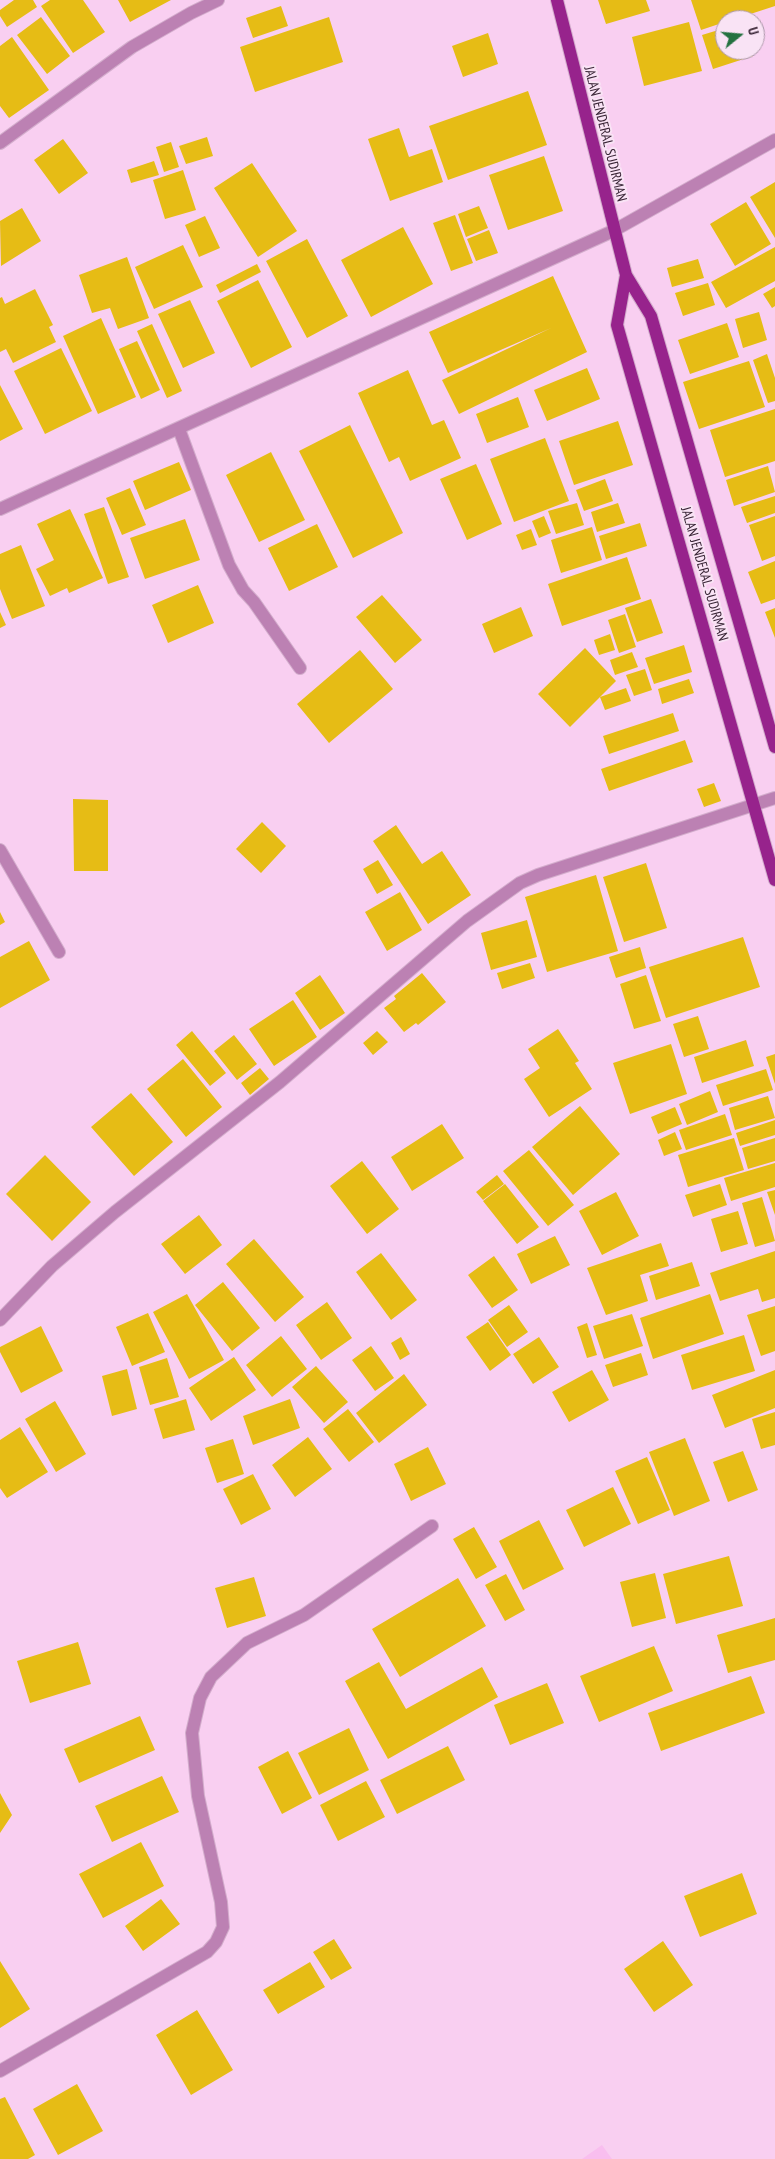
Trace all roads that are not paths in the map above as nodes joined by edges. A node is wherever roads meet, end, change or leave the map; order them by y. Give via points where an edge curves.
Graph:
1 (218, 0) edge
2 (557, 0) edge
3 (775, 140) edge
4 (0, 143) edge
5 (613, 231) junction
6 (626, 275) junction
7 (179, 429) junction
8 (0, 509) edge
9 (300, 668) dead end
10 (775, 747) edge
11 (775, 798) edge
12 (755, 804) junction
13 (0, 850) edge
14 (775, 880) edge
15 (59, 952) dead end
16 (0, 1320) edge
17 (432, 1526) dead end
18 (0, 2071) edge

1 - 4 street via 132,47
2 - 5 main road, JALAN JENDERAL SUDIRMAN
3 - 5 street
5 - 6 main road, JALAN JENDERAL SUDIRMAN
5 - 7 street
6 - 10 main road, JALAN JENDERAL SUDIRMAN via 651,316
6 - 12 main road, JALAN JENDERAL SUDIRMAN via 617,324
7 - 8 street
7 - 9 street via 229,565 243,590
11 - 12 street
12 - 14 main road, JALAN JENDERAL SUDIRMAN
12 - 16 street via 520,883 467,921 280,1082 108,1218 52,1266
13 - 15 street
17 - 18 street via 304,1615 247,1643 211,1677 200,1698 192,1733 198,1796 221,1902 223,1927 216,1942 207,1952

